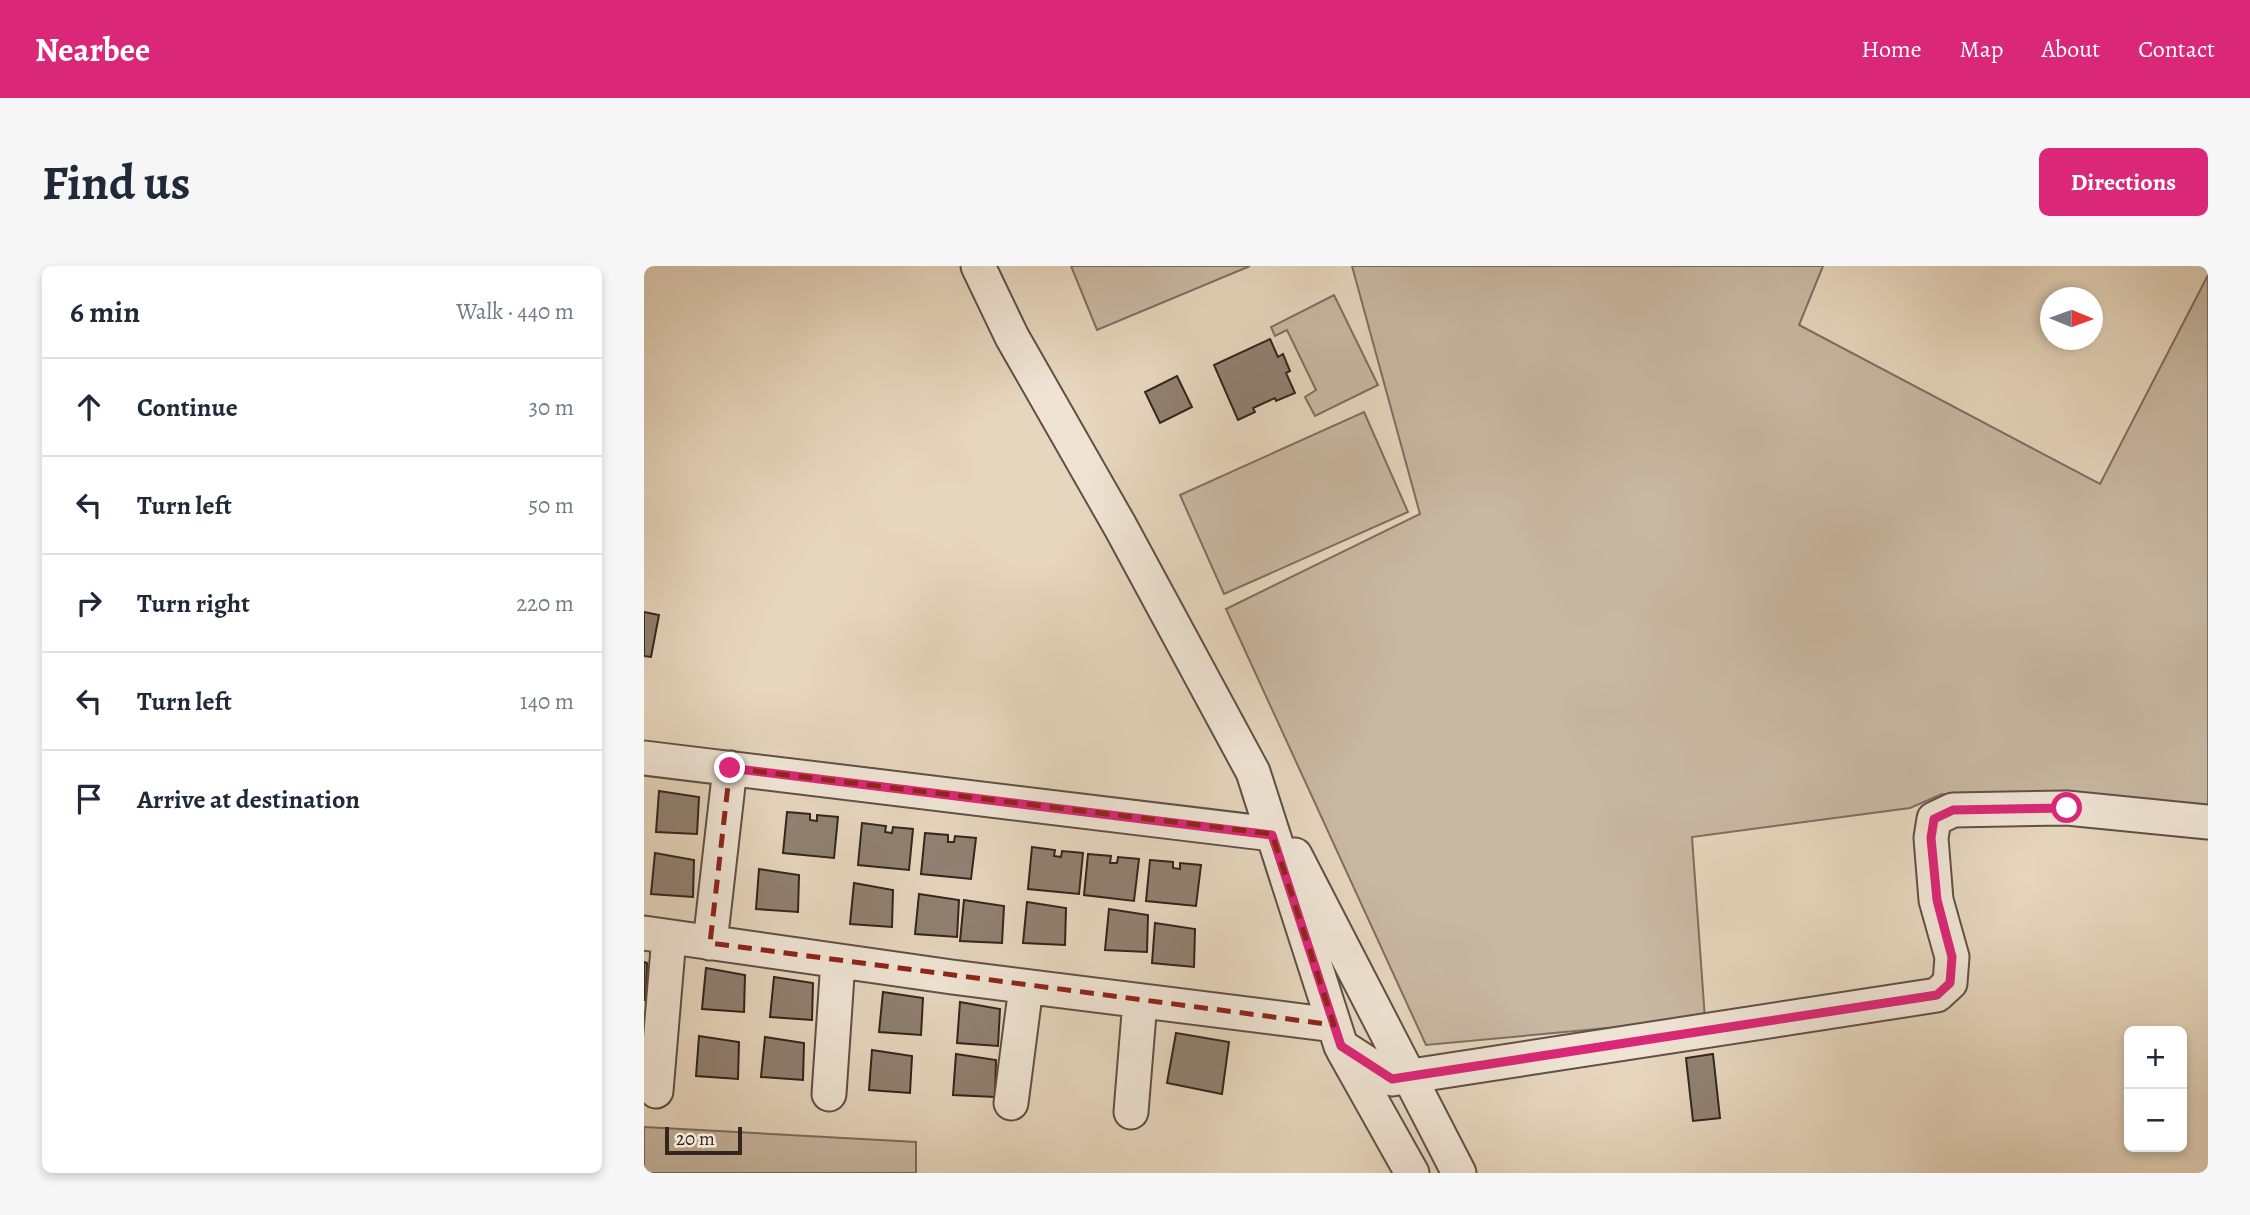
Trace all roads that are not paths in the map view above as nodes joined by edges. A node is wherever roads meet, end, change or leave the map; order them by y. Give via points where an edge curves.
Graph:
1 (978, 266) edge
2 (644, 758) edge
3 (730, 768) junction
4 (1253, 772) junction
5 (2208, 822) edge
6 (1272, 835) junction
7 (656, 935) edge
8 (710, 943) junction
9 (838, 961) junction
10 (1026, 987) junction
11 (1140, 1001) junction
12 (1337, 1036) junction
13 (1410, 1076) junction
14 (656, 1091) dead end
15 (829, 1094) dead end
16 (1011, 1103) dead end
17 (1131, 1112) dead end
18 (1412, 1173) edge
19 (1459, 1173) edge

1 - 4 street via 1012,337
2 - 3 street
3 - 6 street
3 - 8 street
4 - 6 street
4 - 12 street
4 - 13 street
5 - 13 street via 2067,808 1953,810 1934,819 1931,838 1937,900 1952,957 1950,983 1937,995
6 - 12 street
7 - 8 street
7 - 14 street
8 - 9 street
9 - 10 street
9 - 15 street
10 - 11 street
10 - 16 street
11 - 12 street
11 - 17 street
12 - 13 street via 1392,1079
12 - 18 street
13 - 19 street

